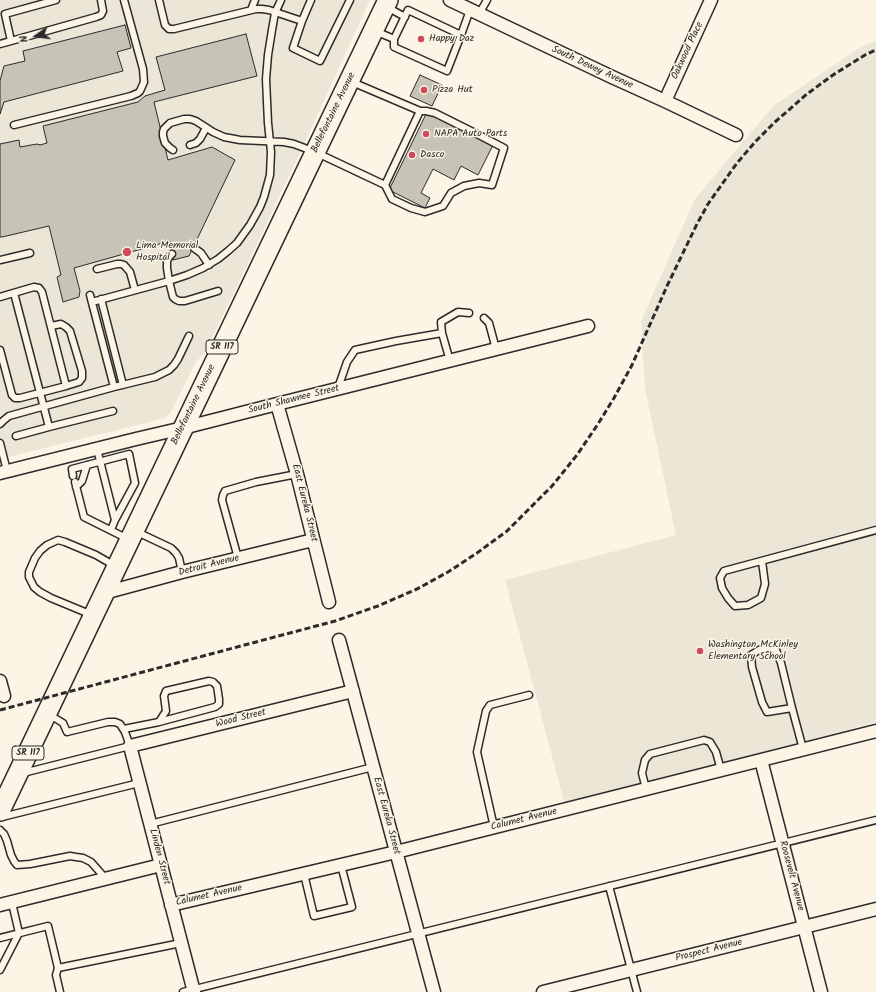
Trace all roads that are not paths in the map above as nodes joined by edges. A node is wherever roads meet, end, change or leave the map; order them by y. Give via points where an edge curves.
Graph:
1 (56, 0) edge
2 (101, 0) edge
3 (124, 0) edge
4 (159, 0) edge
5 (255, 0) edge
6 (280, 0) edge
7 (311, 0) edge
8 (350, 0) edge
9 (450, 0) edge
10 (487, 0) edge
11 (711, 0) edge
12 (387, 3) edge
13 (251, 10) junction
14 (475, 12) junction
15 (275, 13) junction
16 (405, 17) junction
17 (302, 21) junction
18 (374, 30) junction
19 (461, 35) junction
20 (394, 39) junction
21 (11, 41) junction
22 (0, 44) edge
23 (349, 81) junction
24 (665, 101) junction
25 (420, 111) junction
26 (14, 125) dead end
27 (206, 128) junction
28 (736, 135) dead end
29 (270, 141) junction
30 (190, 145) dead end
31 (173, 150) dead end
32 (315, 152) junction
33 (385, 185) junction
34 (194, 248) dead end
35 (30, 253) dead end
36 (172, 254) dead end
37 (0, 260) edge
38 (209, 265) junction
39 (97, 268) dead end
40 (169, 281) junction
41 (136, 290) junction
42 (218, 292) dead end
43 (14, 293) junction
44 (90, 295) dead end
45 (0, 297) edge
46 (101, 300) junction
47 (92, 302) junction
48 (469, 313) dead end
49 (484, 318) dead end
50 (51, 326) junction
51 (588, 326) dead end
52 (442, 333) junction
53 (189, 336) dead end
54 (496, 349) junction
55 (0, 351) edge
56 (450, 361) junction
57 (123, 385) junction
58 (66, 386) junction
59 (114, 387) junction
60 (338, 388) junction
61 (40, 393) junction
62 (277, 404) junction
63 (44, 406) junction
64 (113, 411) dead end
65 (0, 424) edge
66 (49, 427) junction
67 (183, 428) junction
68 (16, 436) dead end
69 (0, 444) edge
70 (97, 449) junction
71 (100, 462) junction
72 (87, 465) junction
73 (3, 472) edge
74 (297, 474) junction
75 (75, 482) junction
76 (115, 520) junction
77 (111, 530) junction
78 (876, 530) edge
79 (132, 535) junction
80 (313, 540) junction
81 (238, 558) junction
82 (762, 561) junction
83 (117, 566) junction
84 (182, 572) junction
85 (104, 593) junction
86 (329, 602) dead end
87 (93, 616) junction
88 (339, 640) dead end
89 (0, 681) edge
90 (353, 691) junction
91 (529, 695) dead end
92 (4, 696) dead end
93 (792, 708) junction
94 (47, 713) junction
95 (159, 722) junction
96 (124, 729) junction
97 (876, 731) edge
98 (130, 746) junction
99 (803, 750) junction
100 (761, 760) junction
101 (373, 767) junction
102 (721, 770) junction
103 (17, 775) junction
104 (139, 783) junction
105 (646, 789) junction
106 (0, 811) edge
107 (0, 817) edge
108 (876, 820) edge
109 (150, 824) junction
110 (494, 828) junction
111 (0, 830) edge
112 (782, 843) junction
113 (396, 852) junction
114 (341, 865) junction
115 (161, 866) junction
116 (304, 874) junction
117 (106, 879) junction
118 (609, 886) junction
119 (12, 903) junction
120 (171, 905) junction
121 (0, 906) edge
122 (876, 909) edge
123 (804, 927) junction
124 (19, 933) junction
125 (418, 934) junction
126 (0, 938) edge
127 (181, 943) junction
128 (58, 968) junction
129 (0, 970) edge
130 (631, 970) junction
131 (190, 991) edge
132 (60, 992) edge
133 (434, 992) edge
134 (543, 992) edge
135 (637, 992) edge
136 (821, 992) edge

1 - 21 lane via 5,14
2 - 21 lane via 101,15
3 - 26 lane via 144,76 140,91 132,96
4 - 13 lane via 165,25 169,29
5 - 13 lane
6 - 15 lane
7 - 17 lane
8 - 17 lane via 320,61 293,48
9 - 14 street, South Dewey Avenue
10 - 14 lane
11 - 24 street, Oakwood Place
12 - 16 lane
12 - 18 main road, Bellefontaine Avenue / SR 117
13 - 15 lane via 262,9
14 - 19 lane
14 - 24 street, South Dewey Avenue
15 - 17 lane
15 - 29 lane via 266,79
16 - 19 lane via 408,10
16 - 20 lane
18 - 20 lane
18 - 23 main road, Bellefontaine Avenue / SR 117
19 - 20 lane via 447,71 394,47
21 - 22 lane
23 - 25 lane
23 - 32 main road, Bellefontaine Avenue / SR 117
24 - 28 street, South Dewey Avenue
25 - 33 lane
25 - 33 lane via 435,113 504,148 492,185 479,183 464,186 451,193 443,206 426,212 392,199
27 - 29 lane via 224,137
27 - 30 lane via 200,139
27 - 31 lane via 196,121 184,119 170,123 164,129 163,136 167,146
29 - 32 lane via 294,144
29 - 38 lane via 270,169 260,207 237,243
32 - 33 lane
32 - 67 main road, Bellefontaine Avenue / SR 117
34 - 38 lane
35 - 37 lane
36 - 40 lane via 167,264
38 - 40 lane
39 - 41 lane via 124,265 130,272
40 - 41 lane
40 - 42 lane via 173,297 179,301
41 - 46 lane
43 - 45 lane
43 - 50 lane via 39,288
43 - 61 lane
44 - 47 lane
46 - 47 lane
46 - 57 lane
47 - 59 lane
48 - 52 lane via 458,312 441,322
49 - 54 lane via 489,323
50 - 58 lane
50 - 58 lane via 61,324 70,331 82,370 79,382
51 - 54 street, South Shawnee Street
52 - 56 lane
52 - 60 lane via 355,350 347,362
53 - 57 lane via 178,359 169,370 156,377
54 - 56 street, South Shawnee Street
55 - 61 lane via 12,395 20,398
56 - 60 street, South Shawnee Street
57 - 59 lane
58 - 61 lane
59 - 63 lane
60 - 62 street, South Shawnee Street
61 - 63 lane
62 - 67 street, South Shawnee Street
62 - 74 street, East Eureka Street
63 - 65 lane via 9,416
63 - 66 lane
64 - 66 lane
66 - 68 lane
67 - 70 street, South Shawnee Street
67 - 79 main road, Bellefontaine Avenue / SR 117
69 - 73 lane
70 - 71 lane
70 - 73 street, South Shawnee Street
71 - 72 lane
71 - 76 lane
71 - 76 lane via 128,454 135,483
72 - 75 lane via 82,481
72 - 75 lane via 72,469
74 - 80 street, East Eureka Street
74 - 81 lane via 225,491 222,500
75 - 77 lane via 84,517
76 - 77 lane
77 - 79 lane
78 - 82 lane
79 - 83 main road, Bellefontaine Avenue / SR 117
79 - 84 lane via 171,548 179,558
80 - 81 street, Detroit Avenue
80 - 86 street, East Eureka Street
81 - 84 street, Detroit Avenue
82 - 82 lane via 724,571 720,578 722,588 735,606 748,606 761,598 765,584
83 - 85 main road, Bellefontaine Avenue / SR 117
83 - 87 lane via 58,540 46,544 35,558 29,572 34,587 51,598
84 - 85 street, Detroit Avenue
85 - 87 main road, Bellefontaine Avenue / SR 117
87 - 94 main road, Bellefontaine Avenue / SR 117
88 - 90 street, East Eureka Street
89 - 92 street
90 - 98 street, Wood Street
90 - 101 street, East Eureka Street
91 - 110 lane via 490,705 486,711 476,752
93 - 93 lane via 776,650 768,648 751,655 752,667 767,712
93 - 99 lane
94 - 96 lane via 63,723 67,732 108,722 120,724
94 - 103 main road, Bellefontaine Avenue / SR 117
95 - 95 lane via 215,707 219,699 217,686 209,681 166,691 166,711
95 - 96 lane
96 - 98 lane
97 - 99 street, Calumet Avenue
98 - 103 lane
98 - 104 street, Linden Street
99 - 100 street, Calumet Avenue
100 - 102 street, Calumet Avenue
100 - 112 street, Roosevelt Avenue
101 - 109 lane
101 - 113 street, East Eureka Street
102 - 105 street, Calumet Avenue
102 - 105 lane via 716,752 710,742 704,740 650,754 645,760 642,773
103 - 106 main road, Bellefontaine Avenue / SR 117
104 - 107 lane
104 - 109 street, Linden Street
105 - 110 street, Calumet Avenue
108 - 112 lane
109 - 115 street, Linden Street
110 - 113 street, Calumet Avenue
111 - 117 lane via 17,865 76,856 91,862
112 - 118 lane
112 - 123 street, Roosevelt Avenue
113 - 114 street, Calumet Avenue
113 - 125 street, East Eureka Street
114 - 116 street, Calumet Avenue
114 - 116 lane via 352,907 314,916
115 - 117 street
115 - 120 street, Linden Street
116 - 120 street, Calumet Avenue
117 - 119 street
118 - 125 lane
118 - 130 lane
119 - 121 street
119 - 124 lane
120 - 127 street, Linden Street
122 - 123 street, Prospect Avenue
123 - 130 street, Prospect Avenue
123 - 136 street, Roosevelt Avenue
124 - 126 lane
124 - 128 lane via 48,926
124 - 129 lane
125 - 131 lane
125 - 133 street, East Eureka Street
127 - 128 lane
127 - 131 street, Linden Street
128 - 132 lane via 56,975
130 - 134 street, Prospect Avenue
130 - 135 lane

